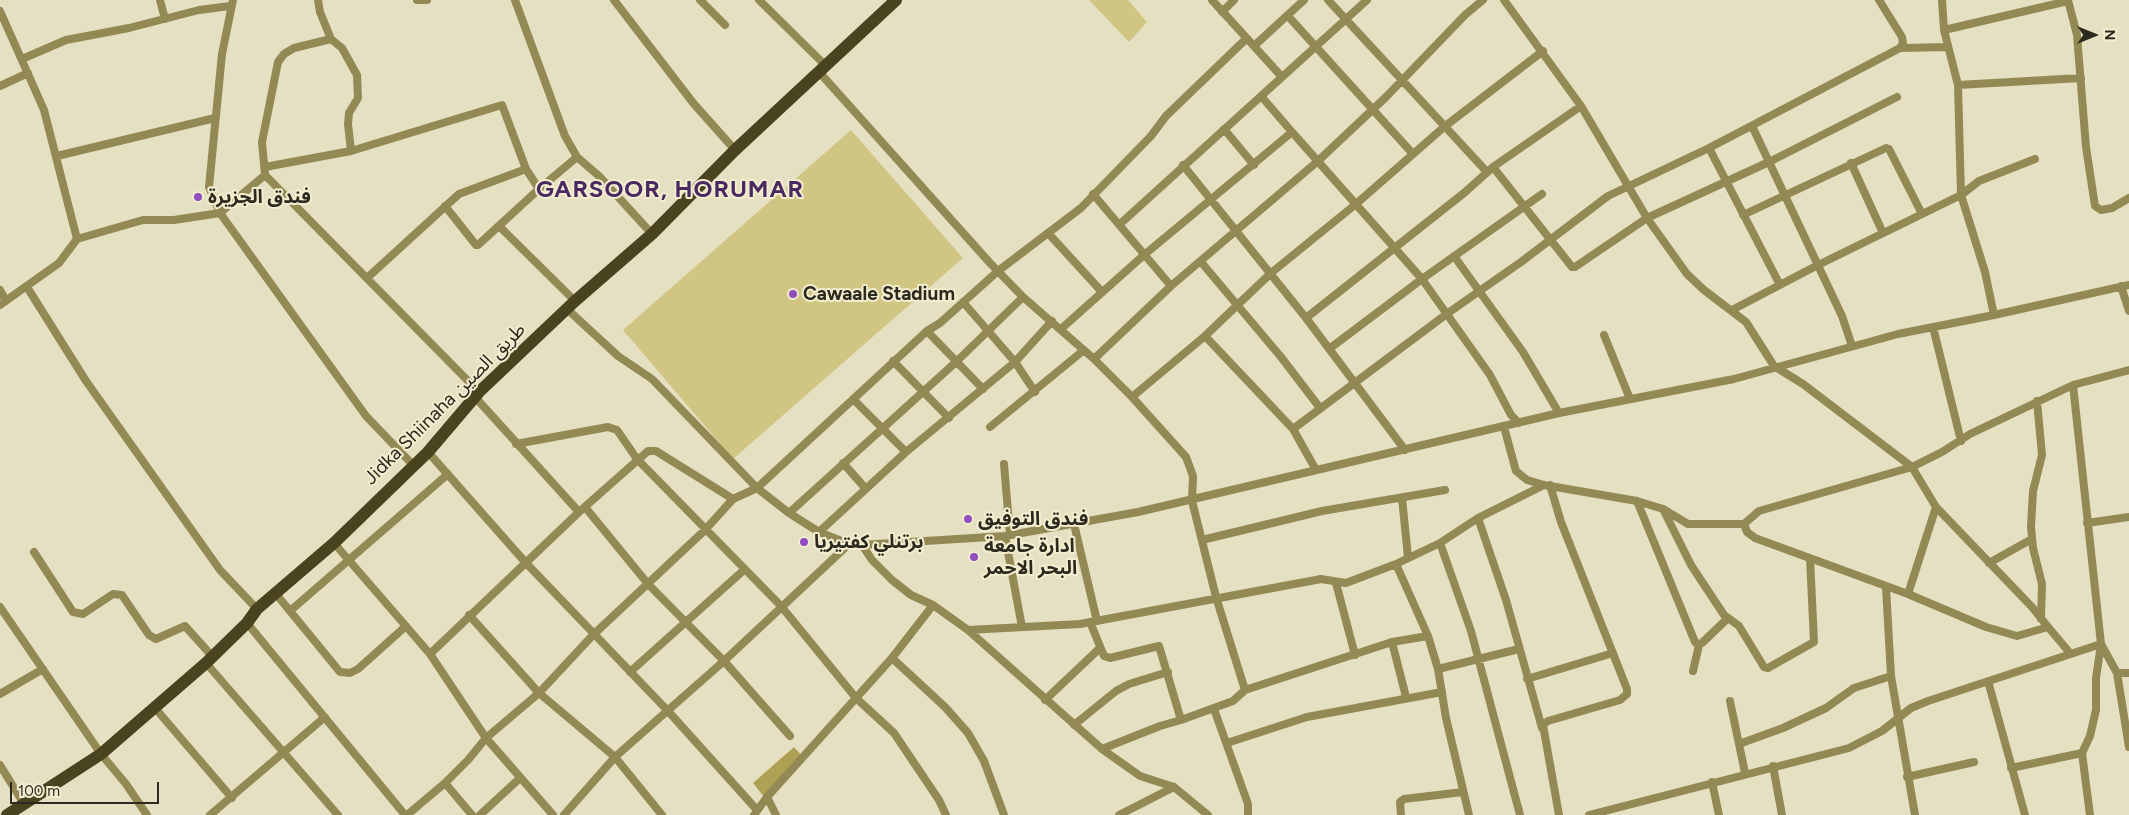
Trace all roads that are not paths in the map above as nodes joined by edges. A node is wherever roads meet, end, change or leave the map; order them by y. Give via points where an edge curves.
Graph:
1 (160, 0) edge
2 (318, 0) edge
3 (417, 0) edge
4 (427, 0) edge
5 (515, 0) edge
6 (614, 0) edge
7 (700, 0) edge
8 (759, 0) edge
9 (896, 0) edge
10 (1212, 0) edge
11 (1234, 0) edge
12 (1304, 0) edge
13 (1328, 0) edge
14 (1367, 0) edge
15 (1483, 0) edge
16 (1504, 0) edge
17 (1879, 0) edge
18 (1942, 0) edge
19 (2068, 0) edge
20 (232, 3) edge
21 (1222, 12) junction
22 (1, 16) edge
23 (1288, 16) junction
24 (1346, 18) junction
25 (165, 19) junction
26 (725, 25) dead end
27 (1944, 30) junction
28 (331, 39) junction
29 (1246, 39) junction
30 (1254, 46) junction
31 (1317, 46) junction
32 (1948, 47) junction
33 (1900, 48) junction
34 (1543, 51) junction
35 (22, 59) junction
36 (823, 70) junction
37 (28, 73) junction
38 (1282, 77) junction
39 (2081, 78) junction
40 (1402, 80) junction
41 (1958, 85) junction
42 (0, 86) edge
43 (1262, 96) junction
44 (1897, 96) dead end
45 (1581, 106) junction
46 (1374, 109) junction
47 (215, 118) junction
48 (1752, 126) junction
49 (1444, 127) junction
50 (1224, 129) junction
51 (1292, 132) junction
52 (1709, 148) junction
53 (735, 150) junction
54 (351, 151) junction
55 (1413, 154) junction
56 (57, 156) junction
57 (577, 157) junction
58 (2035, 159) dead end
59 (1318, 161) junction
60 (1769, 162) junction
61 (1851, 163) junction
62 (1183, 165) junction
63 (1254, 165) junction
64 (526, 169) junction
65 (1490, 170) junction
66 (265, 171) junction
67 (1726, 182) junction
68 (1627, 186) junction
69 (539, 189) junction
70 (1093, 194) junction
71 (1542, 194) dead end
72 (1785, 194) junction
73 (1961, 195) junction
74 (1211, 198) junction
75 (2129, 198) edge
76 (1356, 204) junction
77 (445, 206) junction
78 (1525, 206) junction
79 (220, 213) junction
80 (1922, 214) junction
81 (1743, 215) junction
82 (1647, 218) junction
83 (1120, 224) junction
84 (500, 227) junction
85 (1236, 230) junction
86 (1048, 233) junction
87 (1883, 233) junction
88 (652, 234) junction
89 (1549, 238) junction
90 (77, 239) junction
91 (1393, 247) junction
92 (1144, 255) junction
93 (1454, 256) junction
94 (1201, 262) junction
95 (1818, 265) junction
96 (998, 271) junction
97 (1271, 273) junction
98 (367, 278) junction
99 (1422, 279) junction
100 (1780, 284) junction
101 (1171, 286) junction
102 (2125, 286) edge
103 (27, 287) junction
104 (0, 290) edge
105 (1481, 291) junction
106 (1102, 292) junction
107 (1023, 297) junction
108 (963, 302) junction
109 (3, 303) edge
110 (1237, 303) junction
111 (571, 305) junction
112 (1732, 310) junction
113 (2129, 311) edge
114 (1448, 313) junction
115 (1994, 315) junction
116 (1306, 318) junction
117 (1052, 321) junction
118 (1933, 327) junction
119 (1061, 329) junction
120 (987, 330) junction
121 (927, 331) junction
122 (1604, 335) dead end
123 (1205, 336) junction
124 (1852, 346) junction
125 (1329, 349) junction
126 (1084, 350) junction
127 (1094, 359) junction
128 (894, 361) junction
129 (956, 362) junction
130 (1015, 362) junction
131 (1774, 366) junction
132 (2129, 370) edge
133 (1356, 382) junction
134 (2073, 385) junction
135 (983, 390) junction
136 (922, 391) junction
137 (1035, 392) junction
138 (477, 394) junction
139 (1132, 397) junction
140 (853, 399) junction
141 (1630, 399) junction
142 (2037, 401) junction
143 (1320, 408) junction
144 (1559, 413) junction
145 (949, 418) junction
146 (1519, 423) junction
147 (990, 427) dead end
148 (1504, 427) junction
149 (881, 429) junction
150 (1293, 429) junction
151 (1961, 440) junction
152 (516, 444) junction
153 (1405, 450) junction
154 (428, 452) junction
155 (906, 452) junction
156 (637, 460) junction
157 (843, 463) junction
158 (1004, 464) dead end
159 (413, 465) junction
160 (1912, 466) junction
161 (1316, 470) junction
162 (448, 474) junction
163 (1547, 485) junction
164 (757, 488) junction
165 (866, 489) junction
166 (1445, 490) dead end
167 (1402, 498) junction
168 (733, 499) junction
169 (1192, 501) junction
170 (1637, 501) junction
171 (1936, 507) junction
172 (1663, 508) junction
173 (582, 510) junction
174 (789, 513) junction
175 (2129, 517) edge
176 (1478, 518) junction
177 (2087, 523) junction
178 (1074, 524) junction
179 (1744, 524) junction
180 (705, 530) junction
181 (819, 532) junction
182 (1007, 536) junction
183 (2032, 538) junction
184 (1202, 540) junction
185 (334, 543) junction
186 (849, 544) junction
187 (1440, 544) junction
188 (862, 545) junction
189 (34, 552) dead end
190 (1408, 557) junction
191 (1810, 558) junction
192 (348, 559) junction
193 (526, 563) junction
194 (1989, 563) junction
195 (1396, 564) junction
196 (745, 569) junction
197 (1336, 583) junction
198 (648, 584) junction
199 (1886, 587) junction
200 (276, 594) junction
201 (1908, 594) junction
202 (1216, 597) junction
203 (933, 605) junction
204 (781, 606) junction
205 (0, 607) edge
206 (257, 609) junction
207 (290, 611) junction
208 (469, 615) junction
209 (1727, 619) junction
210 (2041, 619) junction
211 (1094, 621) junction
212 (247, 623) junction
213 (684, 624) junction
214 (406, 626) junction
215 (1022, 627) junction
216 (2048, 628) junction
217 (968, 630) junction
218 (593, 635) junction
219 (1428, 636) junction
220 (1392, 642) junction
221 (2101, 644) junction
222 (1699, 645) junction
223 (1100, 648) junction
224 (1519, 649) junction
225 (1613, 653) junction
226 (2070, 653) junction
227 (430, 654) junction
228 (1355, 655) junction
229 (892, 658) junction
230 (209, 660) junction
231 (1479, 660) junction
232 (724, 661) junction
233 (42, 669) junction
234 (1438, 669) junction
235 (1693, 671) dead end
236 (630, 672) junction
237 (1168, 672) junction
238 (2117, 673) junction
239 (2129, 673) edge
240 (1891, 676) junction
241 (1527, 679) junction
242 (1988, 681) junction
243 (1245, 690) junction
244 (1442, 692) junction
245 (539, 693) junction
246 (0, 694) edge
247 (1406, 697) junction
248 (856, 698) junction
249 (1045, 700) junction
250 (1730, 701) dead end
251 (155, 708) junction
252 (1214, 709) junction
253 (668, 712) junction
254 (326, 717) junction
255 (1897, 717) junction
256 (1181, 720) junction
257 (1074, 725) junction
258 (1542, 728) junction
259 (790, 736) dead end
260 (486, 738) junction
261 (1227, 743) junction
262 (1738, 744) junction
263 (2129, 747) edge
264 (1102, 749) junction
265 (2082, 753) junction
266 (101, 754) junction
267 (283, 754) junction
268 (615, 757) junction
269 (1974, 762) dead end
270 (0, 765) edge
271 (1772, 766) junction
272 (2011, 768) junction
273 (1745, 773) junction
274 (1908, 776) junction
275 (520, 778) junction
276 (1712, 782) junction
277 (445, 783) junction
278 (1174, 787) junction
279 (1463, 792) junction
280 (767, 797) junction
281 (232, 798) junction
282 (24, 804) junction
283 (1616, 811) edge
284 (755, 812) edge
285 (6, 815) edge
286 (147, 815) edge
287 (210, 815) edge
288 (338, 815) edge
289 (406, 815) edge
290 (472, 815) edge
291 (480, 815) edge
292 (553, 815) edge
293 (564, 815) edge
294 (662, 815) edge
295 (776, 815) edge
296 (946, 815) edge
297 (1004, 815) edge
298 (1119, 815) edge
299 (1208, 815) edge
300 (1248, 815) edge
301 (1400, 815) edge
302 (1468, 815) edge
303 (1520, 815) edge
304 (1558, 815) edge
305 (1588, 815) edge
306 (1719, 815) edge
307 (1782, 815) edge
308 (1916, 815) edge
309 (2025, 815) edge
310 (2090, 815) edge

1 - 25 street
2 - 28 street
3 - 4 street
5 - 57 street via 565,136
6 - 53 street via 694,104
7 - 26 street
8 - 36 street
9 - 36 main road, Jidka Shiinaha طريق الصين
10 - 21 street
11 - 21 street
12 - 23 street
13 - 24 street
14 - 24 street
15 - 40 street
16 - 34 street
17 - 33 street via 1902,37
18 - 27 street
19 - 27 street
19 - 39 street via 2077,35
20 - 25 street
20 - 47 street
21 - 29 street
22 - 35 street
23 - 30 street
23 - 31 street
24 - 31 street
24 - 40 street
25 - 35 street via 66,40
27 - 32 street
28 - 54 street via 342,48 357,75 359,86 358,98 349,113
28 - 66 street via 294,48 278,62 262,142
29 - 30 street
29 - 70 street via 1166,116 1151,136
30 - 38 street
31 - 38 street
31 - 46 street
32 - 33 street
32 - 41 street
33 - 48 street
34 - 45 street
34 - 49 street
35 - 37 street
36 - 53 main road, Jidka Shiinaha طريق الصين
36 - 96 street
37 - 42 street
37 - 56 street via 44,110
38 - 43 street
39 - 41 street
39 - 75 street via 2086,147 2095,206 2101,210 2112,208
40 - 46 street
40 - 49 street
41 - 73 street
43 - 50 street
43 - 51 street
44 - 60 street
45 - 65 street
45 - 68 street
46 - 55 street
46 - 59 street
47 - 56 street
47 - 79 street via 209,187
48 - 52 street
48 - 60 street
49 - 55 street
49 - 65 street
50 - 62 street
50 - 63 street
51 - 59 street
51 - 63 street
52 - 67 street
52 - 68 street
53 - 88 main road, Jidka Shiinaha طريق الصين
54 - 64 street via 502,105
54 - 66 street
55 - 76 street
56 - 90 street
57 - 69 street
57 - 88 street via 599,176
58 - 73 street via 1980,181
59 - 76 street
59 - 85 street
60 - 67 street
60 - 72 street
61 - 72 street
61 - 80 street via 1888,149
61 - 87 street
62 - 74 street
62 - 83 street
63 - 74 street
64 - 69 street
64 - 77 street via 474,187
65 - 78 street
65 - 91 street
66 - 79 street
66 - 98 street
67 - 81 street
67 - 82 street
68 - 82 street
68 - 89 street
69 - 84 street
70 - 83 street
70 - 86 street
71 - 78 street
72 - 81 street
72 - 95 street
73 - 80 street
73 - 115 street via 1985,272
74 - 85 street
74 - 92 street
76 - 91 street
76 - 97 street
77 - 84 street via 476,246
77 - 98 street
78 - 89 street
78 - 93 street
79 - 90 street via 174,220 143,220
79 - 159 street via 366,416
80 - 87 street
81 - 100 street
82 - 89 street via 1575,267
82 - 112 street via 1687,274
83 - 92 street
84 - 111 street
85 - 94 street
85 - 97 street
86 - 96 street
86 - 106 street
87 - 95 street
88 - 111 main road, Jidka Shiinaha طريق الصين
89 - 105 street
90 - 103 street via 60,263
91 - 99 street
91 - 116 street
92 - 101 street
92 - 106 street
93 - 99 street
93 - 105 street
94 - 101 street
94 - 110 street
95 - 100 street
95 - 124 street
96 - 107 street
96 - 108 street
97 - 110 street
97 - 116 street
98 - 138 street
99 - 114 street
99 - 125 street
100 - 112 street
101 - 127 street
102 - 113 street
102 - 115 street
103 - 109 street
103 - 206 street via 86,380 220,570
104 - 109 street
105 - 114 street
105 - 144 street via 1523,352
106 - 119 street
107 - 117 street
107 - 120 street
108 - 120 street
108 - 121 street
110 - 123 street
110 - 143 street
111 - 138 main road, Jidka Shiinaha طريق الصين
111 - 164 street via 618,356 652,379
112 - 131 street via 1754,333
114 - 133 street
114 - 146 street
115 - 118 street
116 - 125 street
117 - 119 street
117 - 130 street
118 - 124 street
118 - 151 street
119 - 126 street
120 - 129 street
120 - 130 street
121 - 128 street
121 - 129 street
122 - 141 street
123 - 139 street
123 - 150 street
124 - 131 street
125 - 133 street
126 - 127 street
126 - 137 street
127 - 139 street
128 - 136 street
128 - 140 street
129 - 135 street
129 - 136 street
130 - 135 street
130 - 137 street
131 - 141 street via 1734,379
131 - 160 street
132 - 134 street
133 - 143 street
133 - 153 street
134 - 142 street
134 - 177 street
135 - 145 street
136 - 145 street
136 - 149 street
137 - 147 street
138 - 152 street
138 - 154 main road, Jidka Shiinaha طريق الصين
139 - 169 street via 1191,465
140 - 149 street
140 - 164 street
141 - 144 street
142 - 151 street
142 - 183 street via 2042,455 2033,491
143 - 150 street
144 - 146 street
145 - 155 street
146 - 148 street
148 - 153 street
148 - 163 street via 1516,472 1520,477
149 - 155 street
149 - 157 street
150 - 161 street
151 - 160 street
152 - 156 street via 608,427 617,430
152 - 173 street
153 - 161 street
154 - 159 main road, Jidka Shiinaha طريق الصين
154 - 162 street
155 - 165 street
156 - 168 street via 648,451 656,450
156 - 173 street
156 - 180 street
157 - 165 street
157 - 174 street
158 - 182 street
159 - 185 main road, Jidka Shiinaha طريق الصين
160 - 171 street
160 - 179 street via 1759,511
161 - 169 street
162 - 192 street
162 - 193 street
163 - 170 street
163 - 176 street
163 - 225 street
164 - 168 street
164 - 174 street
165 - 181 street
166 - 167 street
167 - 184 street via 1322,511
167 - 190 street
168 - 180 street
169 - 178 street
169 - 184 street
170 - 172 street
170 - 222 street
171 - 194 street
171 - 201 street
172 - 179 street via 1688,524
172 - 209 street via 1691,565
173 - 193 street
173 - 198 street
174 - 181 street
175 - 177 street
176 - 187 street
176 - 224 street
177 - 221 street
178 - 182 street
178 - 211 street
179 - 191 street via 1747,532 1755,538
180 - 196 street
180 - 198 street
181 - 186 street
182 - 188 street
182 - 215 street
183 - 194 street
183 - 210 street via 2042,584
184 - 202 street
185 - 192 street
185 - 200 main road, Jidka Shiinaha طريق الصين
186 - 188 street
186 - 204 street
187 - 190 street
187 - 231 street
188 - 203 street via 892,580 911,595
189 - 230 street via 74,612 83,614 113,594 122,595 149,634 156,639 185,626
190 - 195 street
191 - 199 street
191 - 209 street via 1814,637 1811,644 1768,668 1764,667 1739,626
192 - 207 street
192 - 214 street
193 - 208 street
193 - 218 street
194 - 210 street
195 - 197 street via 1346,583
195 - 219 street
196 - 204 street
196 - 213 street
197 - 202 street via 1321,579
197 - 228 street
198 - 213 street
198 - 218 street
199 - 201 street
199 - 240 street
200 - 206 main road, Jidka Shiinaha طريق الصين
200 - 207 street
201 - 216 street via 2010,635
202 - 211 street
202 - 243 street
203 - 217 street
203 - 229 street
204 - 232 street
204 - 248 street
205 - 233 street
206 - 212 main road, Jidka Shiinaha طريق الصين
207 - 214 street via 340,672 345,673 358,669
208 - 227 street
208 - 245 street
209 - 222 street
210 - 216 street
211 - 215 street
211 - 223 street
212 - 230 main road, Jidka Shiinaha طريق الصين
212 - 254 street
213 - 232 street
213 - 236 street
214 - 227 street
215 - 217 street
216 - 226 street
217 - 249 street
218 - 236 street
218 - 245 street
219 - 220 street
219 - 234 street
220 - 228 street
220 - 247 street
221 - 226 street
221 - 238 street
221 - 265 street via 2096,710
222 - 235 street
223 - 237 street via 1104,656 1110,658 1159,646
223 - 249 street
224 - 231 street
224 - 241 street
225 - 241 street
225 - 258 street via 1627,689 1625,697 1548,721
226 - 242 street
227 - 260 street
228 - 243 street
229 - 248 street
229 - 297 street via 968,733 984,761
230 - 251 main road, Jidka Shiinaha طريق الصين
230 - 267 street
231 - 234 street
231 - 303 street
232 - 253 street
232 - 259 street
233 - 246 street
233 - 266 street
234 - 244 street
236 - 253 street
237 - 256 street
237 - 257 street via 1116,691
238 - 239 street
238 - 263 street
240 - 255 street
240 - 262 street via 1854,688 1826,708
241 - 258 street
242 - 255 street via 1928,701
242 - 272 street
243 - 252 street via 1233,701
244 - 247 street
244 - 279 street
245 - 260 street
245 - 268 street
247 - 261 street via 1307,717
248 - 280 street
248 - 296 street via 894,733
249 - 257 street
250 - 262 street
251 - 266 main road, Jidka Shiinaha طريق الصين
251 - 281 street
252 - 256 street
252 - 261 street
253 - 268 street
253 - 284 street
254 - 267 street
254 - 289 street
255 - 271 street via 1882,731 1849,748
255 - 274 street
256 - 264 street
257 - 264 street
258 - 304 street
260 - 275 street
260 - 277 street
261 - 300 street via 1248,804
262 - 273 street
264 - 278 street via 1140,776
265 - 272 street
265 - 310 street
266 - 282 main road, Jidka Shiinaha طريق الصين
266 - 286 street
267 - 281 street
267 - 288 street
268 - 293 street
268 - 294 street
269 - 274 street
270 - 282 street
271 - 273 street
271 - 307 street
272 - 309 street
273 - 276 street
274 - 308 street
275 - 291 street
275 - 292 street
276 - 283 street
276 - 306 street
277 - 289 street
277 - 290 street
278 - 298 street
278 - 299 street
279 - 301 street via 1404,799 1400,802
279 - 302 street
280 - 284 street
280 - 295 street
281 - 287 street
282 - 285 main road, Jidka Shiinaha طريق الصين
283 - 305 street

